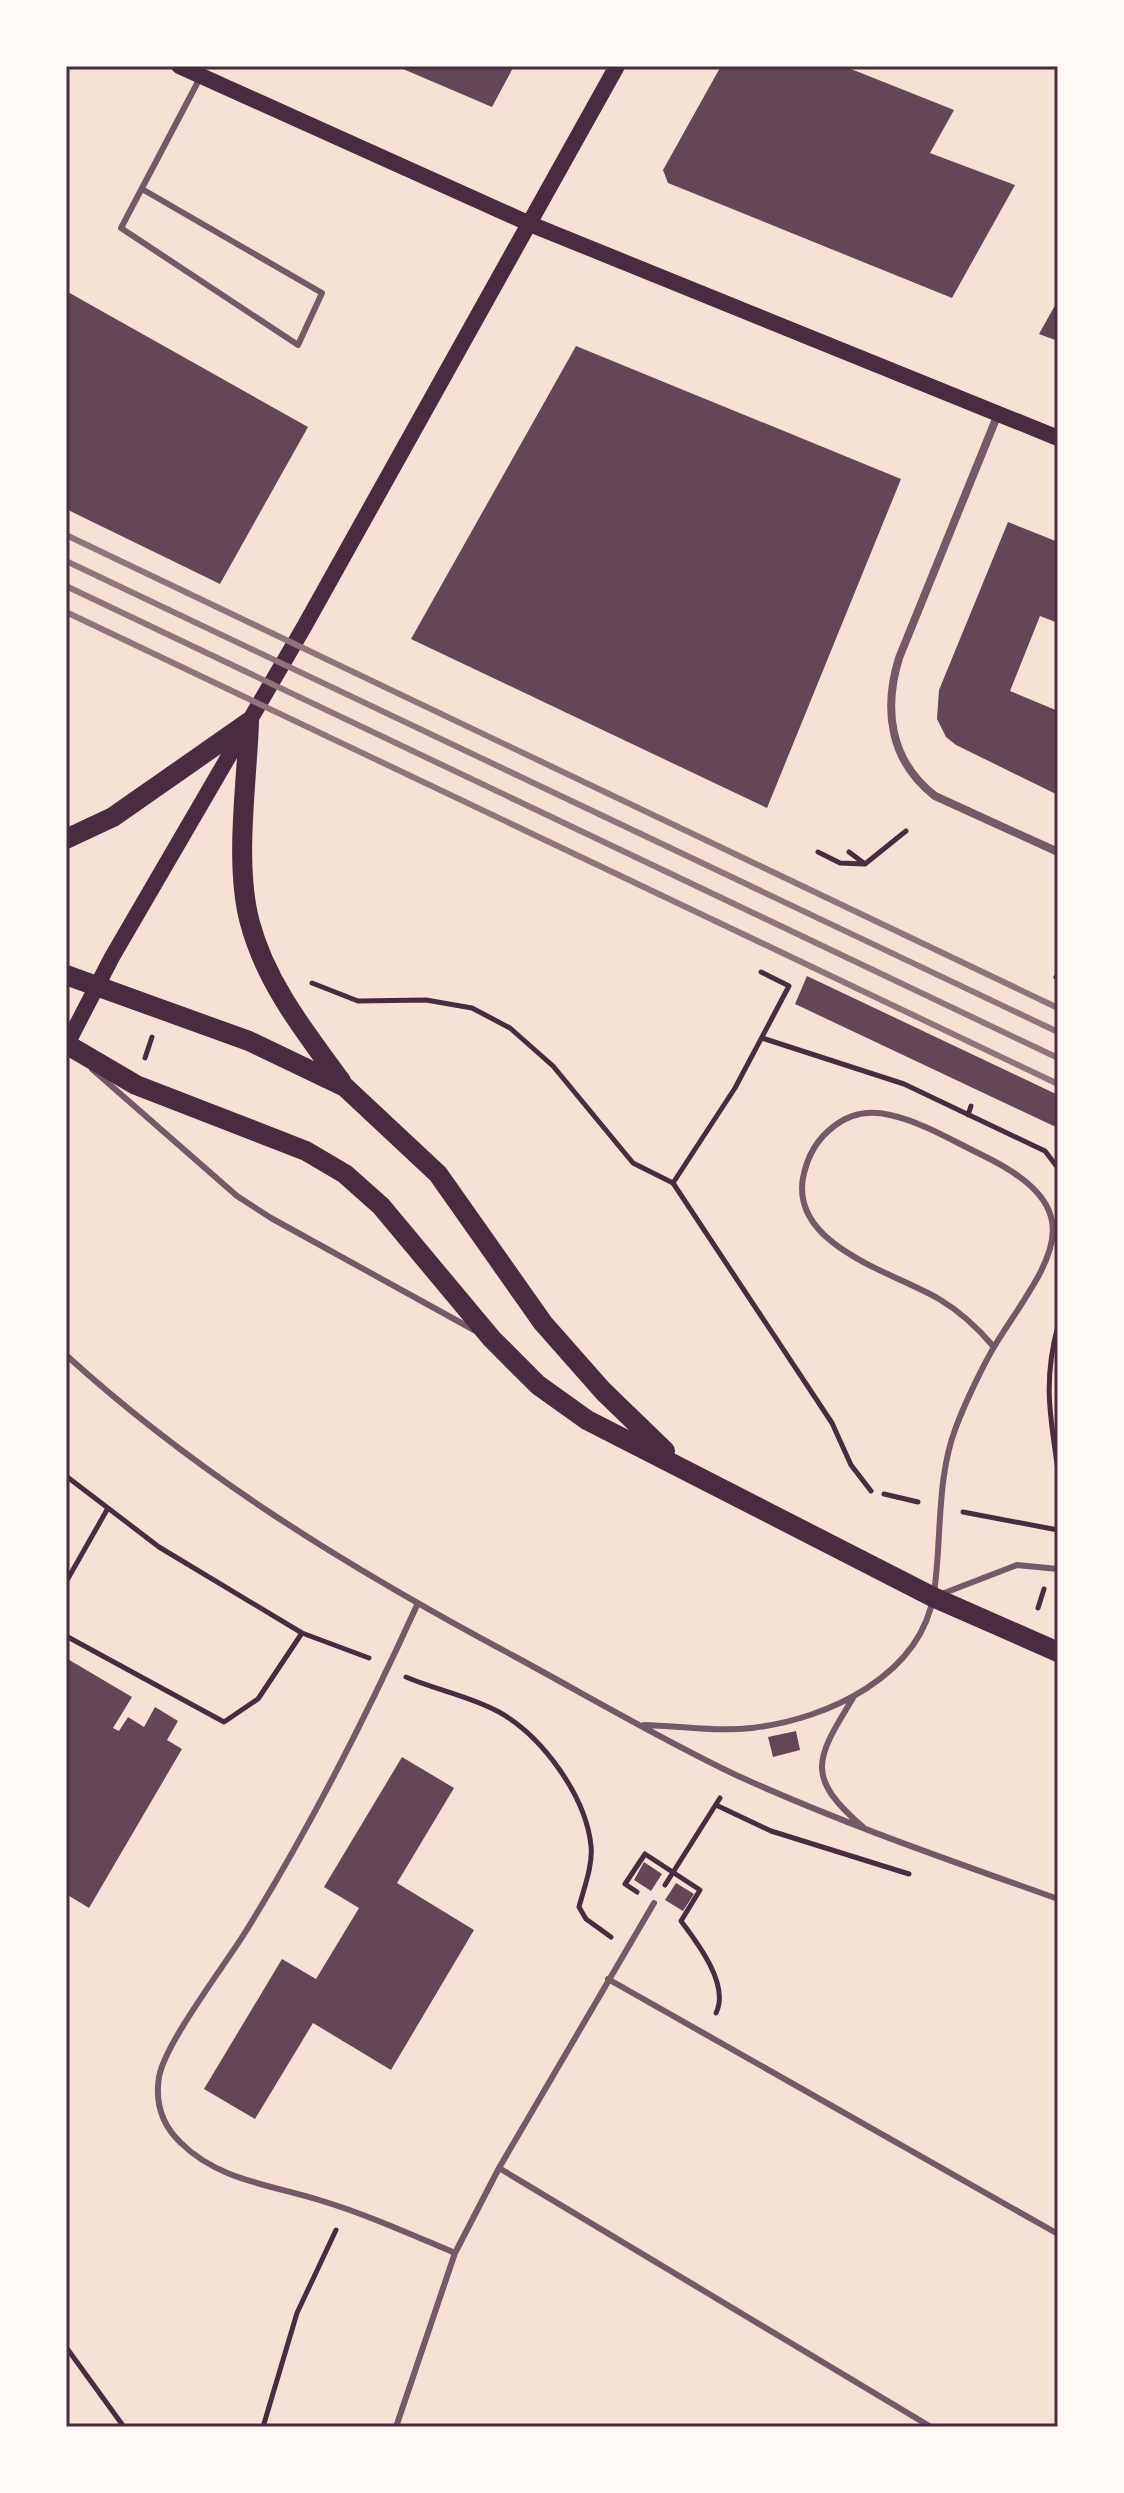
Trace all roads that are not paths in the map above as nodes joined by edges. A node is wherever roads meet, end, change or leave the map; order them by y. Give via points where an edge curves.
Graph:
1 (179, 66) edge
2 (617, 66) edge
3 (201, 76) junction
4 (142, 189) junction
5 (530, 224) junction
6 (998, 414) junction
7 (1058, 438) edge
8 (249, 722) junction
9 (66, 839) edge
10 (1058, 852) edge
11 (66, 975) edge
12 (96, 987) junction
13 (66, 1044) edge
14 (345, 1087) junction
15 (492, 1339) junction
16 (994, 1347) junction
17 (66, 1355) edge
18 (677, 1463) junction
19 (1058, 1569) edge
20 (933, 1597) junction
21 (418, 1603) junction
22 (1058, 1652) edge
23 (853, 1698) junction
24 (644, 1725) junction
25 (869, 1832) junction
26 (1058, 1899) edge
27 (654, 1903) dead end
28 (608, 1979) junction
29 (499, 2168) junction
30 (1058, 2234) edge
31 (455, 2253) junction
32 (396, 2427) edge
33 (931, 2427) edge

1 - 3 main road
2 - 5 main road
3 - 4 lane
3 - 5 main road
4 - 4 lane via 121,228 298,345 322,293
5 - 6 main road
5 - 8 main road
6 - 7 main road
6 - 10 street via 899,658 890,713 898,751 918,783 955,807
8 - 9 main road via 113,817
8 - 12 main road
8 - 14 main road via 244,875 250,923 292,1014
11 - 12 main road
12 - 13 main road
12 - 14 main road via 286,1056
13 - 15 lane via 237,1196
13 - 15 main road via 136,1085 336,1167 381,1206
14 - 18 main road via 438,1174 543,1323
15 - 18 main road via 538,1385 587,1420
16 - 16 lane via 1050,1252 1052,1222 1040,1194 1017,1172 908,1120 868,1113 842,1120 817,1141 805,1169 803,1199 815,1226 844,1250 969,1318
16 - 20 lane via 944,1464
17 - 21 lane via 123,1408 226,1484 328,1553
18 - 20 main road
19 - 20 lane via 1017,1565
20 - 22 main road
20 - 23 lane via 920,1637 906,1657
21 - 24 lane
21 - 31 lane via 361,1728 247,1929 165,2058 159,2076 161,2114 170,2131 223,2172 345,2209
23 - 24 lane via 749,1728
23 - 25 lane via 826,1743 822,1777 835,1803
24 - 25 lane via 735,1774
25 - 26 lane
27 - 28 lane
28 - 29 lane
28 - 30 lane
29 - 31 lane
29 - 33 lane
31 - 32 lane

